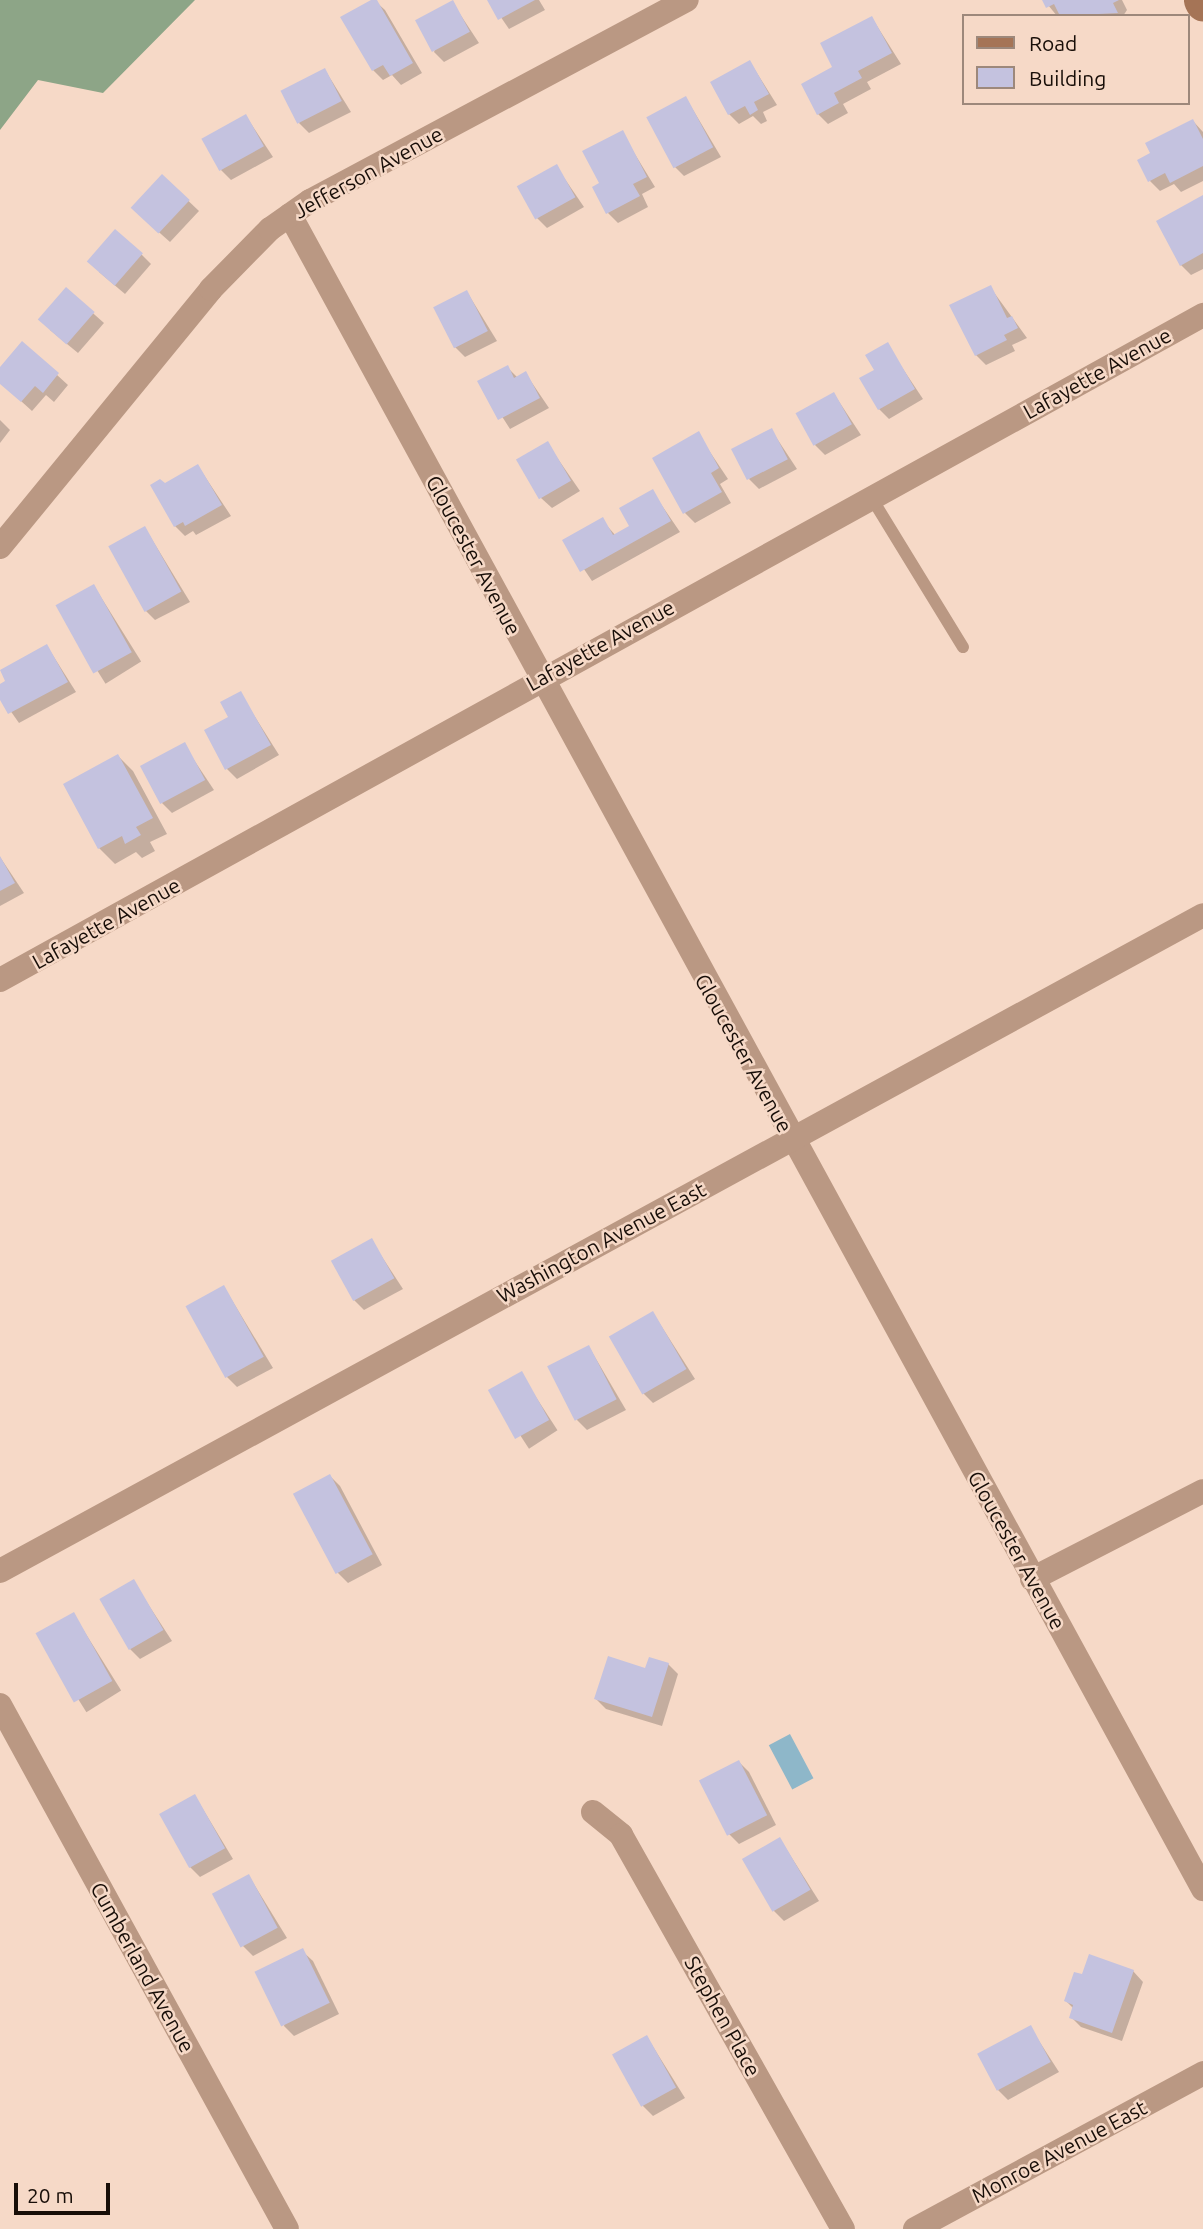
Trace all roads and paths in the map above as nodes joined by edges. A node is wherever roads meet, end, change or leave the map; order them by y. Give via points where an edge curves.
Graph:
1 (687, 0) edge
2 (290, 215) junction
3 (1203, 315) edge
4 (871, 497) junction
5 (0, 547) edge
6 (963, 647) dead end
7 (540, 678) junction
8 (1203, 915) edge
9 (0, 980) edge
10 (791, 1138) junction
11 (1203, 1491) edge
12 (0, 1571) edge
13 (1032, 1579) junction
14 (0, 1704) edge
15 (593, 1812) dead end
16 (1203, 1889) edge
17 (1203, 2073) edge
18 (287, 2229) edge
19 (843, 2229) edge
20 (915, 2229) edge

1 - 2 street, Jefferson Avenue
2 - 5 street, Jefferson Avenue via 211,289
2 - 7 street, Gloucester Avenue
3 - 4 street, Lafayette Avenue
4 - 6 lane
4 - 7 street, Lafayette Avenue
7 - 9 street, Lafayette Avenue
7 - 10 street, Gloucester Avenue
8 - 10 street, Washington Avenue East
10 - 12 street, Washington Avenue East
10 - 13 street, Gloucester Avenue
11 - 13 street
13 - 16 street, Gloucester Avenue
14 - 18 street, Cumberland Avenue
15 - 19 street, Stephen Place via 621,1835
17 - 20 street, Monroe Avenue East

